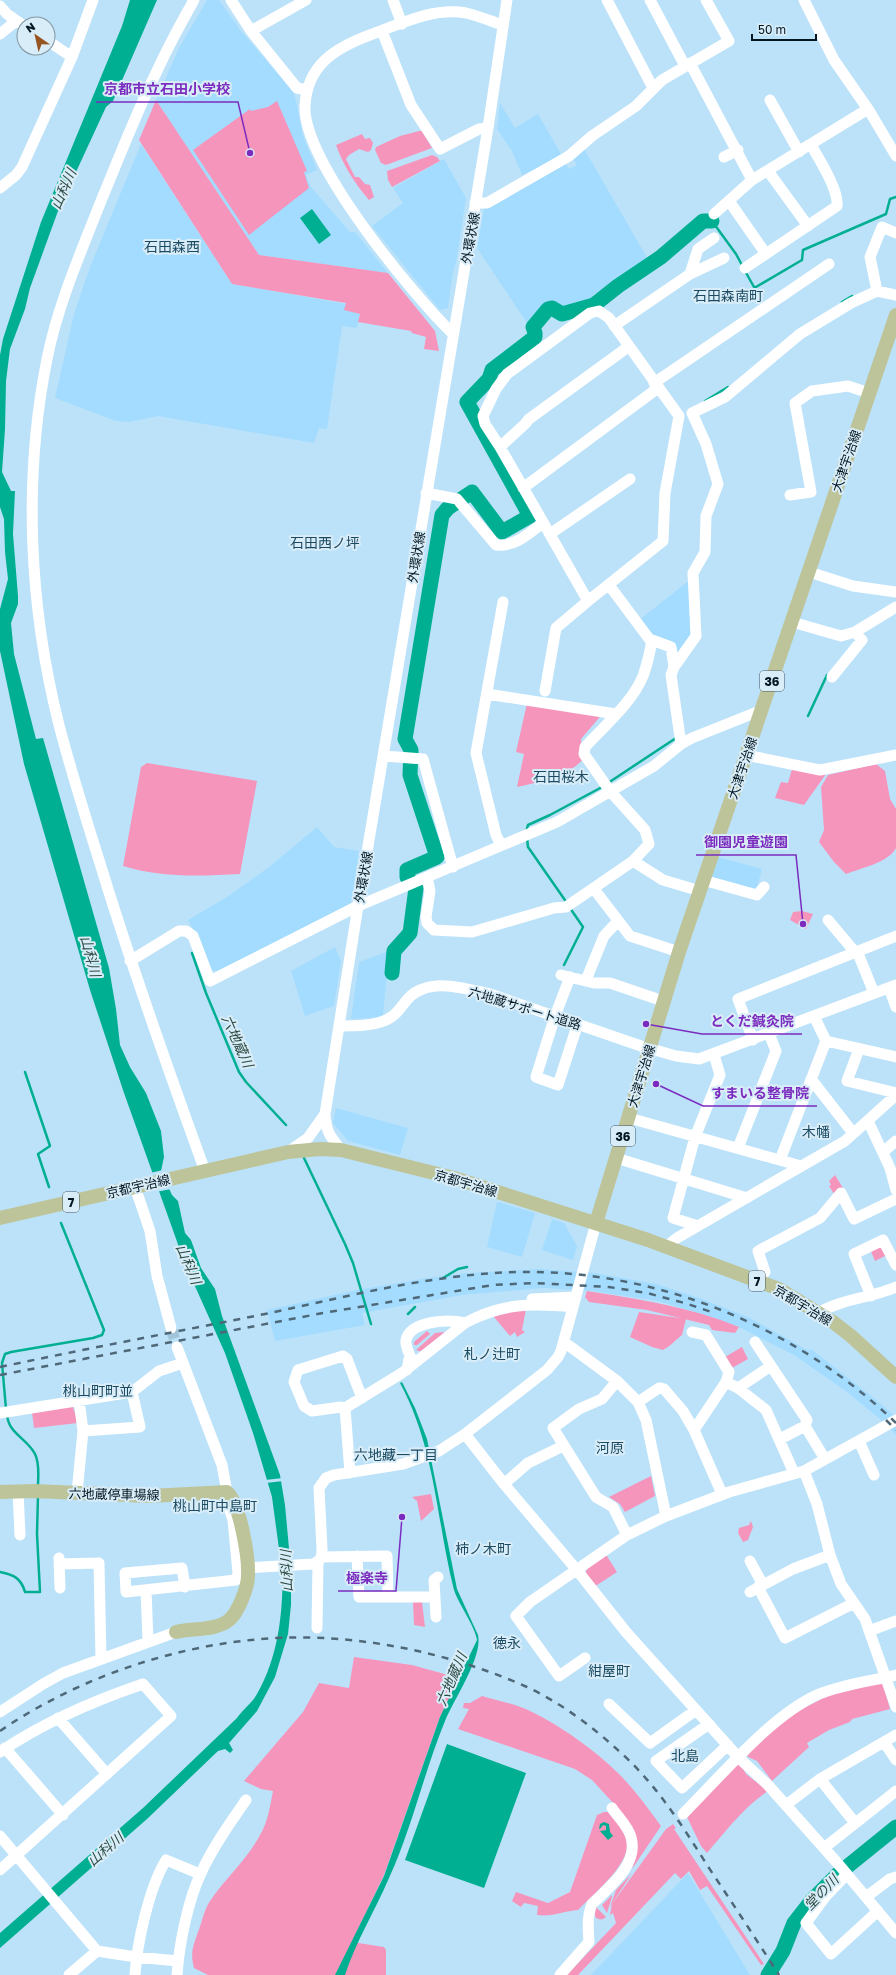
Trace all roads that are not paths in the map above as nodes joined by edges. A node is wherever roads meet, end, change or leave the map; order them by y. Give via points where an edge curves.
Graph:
1 (93, 0) edge
2 (194, 0) edge
3 (231, 0) edge
4 (306, 0) edge
5 (393, 0) edge
6 (507, 0) edge
7 (607, 0) edge
8 (650, 0) edge
9 (706, 0) edge
10 (804, 0) edge
11 (0, 6) edge
12 (16, 20) edge
13 (402, 24) junction
14 (16, 25) edge
15 (503, 25) junction
16 (251, 31) junction
17 (382, 31) junction
18 (0, 34) edge
19 (56, 46) edge
20 (72, 57) junction
21 (687, 64) junction
22 (653, 88) junction
23 (307, 90) junction
24 (770, 100) dead end
25 (868, 109) junction
26 (488, 128) junction
27 (811, 145) junction
28 (738, 150) junction
29 (799, 152) junction
30 (896, 156) edge
31 (724, 157) dead end
32 (768, 170) junction
33 (752, 180) junction
34 (0, 188) edge
35 (729, 201) junction
36 (476, 203) junction
37 (714, 214) dead end
38 (808, 226) junction
39 (896, 233) edge
40 (714, 238) dead end
41 (766, 254) junction
42 (724, 258) dead end
43 (829, 264) dead end
44 (745, 268) dead end
45 (690, 274) junction
46 (877, 291) junction
47 (896, 295) edge
48 (896, 315) edge
49 (614, 326) junction
50 (453, 334) junction
51 (628, 347) junction
52 (656, 386) junction
53 (869, 393) junction
54 (692, 413) junction
55 (679, 416) junction
56 (500, 447) junction
57 (630, 479) dead end
58 (522, 488) junction
59 (426, 493) junction
60 (790, 495) dead end
61 (543, 523) junction
62 (550, 534) junction
63 (809, 572) junction
64 (609, 585) junction
65 (896, 592) edge
66 (588, 601) junction
67 (503, 602) dead end
68 (896, 606) edge
69 (792, 622) junction
70 (858, 635) junction
71 (652, 640) junction
72 (674, 667) junction
73 (832, 677) dead end
74 (545, 691) dead end
75 (487, 694) junction
76 (762, 710) junction
77 (616, 714) junction
78 (681, 744) junction
79 (746, 755) junction
80 (896, 755) edge
81 (384, 756) junction
82 (610, 791) junction
83 (501, 845) junction
84 (633, 861) junction
85 (453, 867) junction
86 (422, 879) junction
87 (702, 886) junction
88 (764, 887) dead end
89 (594, 889) junction
90 (358, 906) junction
91 (828, 920) dead end
92 (618, 921) junction
93 (896, 936) edge
94 (679, 952) junction
95 (856, 952) junction
96 (130, 961) junction
97 (586, 980) junction
98 (892, 986) edge
99 (874, 993) junction
100 (663, 1001) junction
101 (896, 1007) edge
102 (555, 1016) junction
103 (814, 1016) junction
104 (578, 1023) junction
105 (339, 1026) junction
106 (769, 1034) junction
107 (753, 1040) junction
108 (826, 1041) junction
109 (649, 1048) junction
110 (859, 1049) junction
111 (714, 1055) junction
112 (896, 1057) edge
113 (811, 1079) junction
114 (896, 1094) edge
115 (325, 1114) junction
116 (629, 1118) junction
117 (868, 1121) junction
118 (852, 1133) junction
119 (695, 1137) junction
120 (896, 1141) edge
121 (738, 1148) junction
122 (341, 1150) junction
123 (288, 1152) junction
124 (883, 1152) junction
125 (616, 1158) junction
126 (780, 1160) junction
127 (801, 1166) junction
128 (200, 1172) junction
129 (684, 1178) junction
130 (139, 1186) junction
131 (896, 1190) edge
132 (747, 1198) junction
133 (896, 1199) edge
134 (0, 1218) edge
135 (596, 1223) junction
136 (698, 1226) junction
137 (666, 1247) junction
138 (896, 1265) edge
139 (756, 1280) junction
140 (896, 1287) edge
141 (871, 1296) junction
142 (574, 1302) junction
143 (818, 1313) junction
144 (465, 1323) junction
145 (171, 1328) tunnel mouth
146 (692, 1332) dead end
147 (564, 1342) junction
148 (755, 1342) dead end
149 (177, 1347) tunnel mouth
150 (182, 1363) junction
151 (771, 1366) junction
152 (401, 1374) junction
153 (896, 1377) edge
154 (617, 1382) junction
155 (726, 1382) junction
156 (738, 1388) junction
157 (132, 1392) junction
158 (362, 1398) junction
159 (79, 1400) junction
160 (638, 1402) junction
161 (345, 1408) junction
162 (5, 1412) edge
163 (896, 1420) edge
164 (805, 1426) junction
165 (694, 1430) junction
166 (83, 1431) junction
167 (464, 1434) junction
168 (780, 1439) junction
169 (859, 1441) junction
170 (563, 1446) junction
171 (826, 1459) junction
172 (799, 1472) junction
173 (350, 1473) junction
174 (874, 1475) dead end
175 (504, 1484) junction
176 (18, 1491) junction
177 (0, 1492) edge
178 (227, 1492) junction
179 (77, 1493) junction
180 (722, 1494) junction
181 (666, 1516) junction
182 (20, 1535) dead end
183 (627, 1535) junction
184 (830, 1555) junction
185 (357, 1556) junction
186 (318, 1561) junction
187 (750, 1561) dead end
188 (252, 1567) junction
189 (576, 1569) junction
190 (438, 1576) dead end
191 (185, 1587) junction
192 (60, 1588) dead end
193 (757, 1588) junction
194 (146, 1590) junction
195 (388, 1597) junction
196 (435, 1597) junction
197 (854, 1603) junction
198 (436, 1617) dead end
199 (896, 1621) edge
200 (317, 1628) dead end
201 (869, 1631) junction
202 (176, 1632) joint
203 (148, 1641) junction
204 (585, 1658) dead end
205 (101, 1659) junction
206 (891, 1676) edge
207 (610, 1704) dead end
208 (896, 1707) edge
209 (696, 1710) junction
210 (0, 1712) edge
211 (58, 1718) junction
212 (709, 1724) junction
213 (896, 1735) edge
214 (884, 1742) junction
215 (728, 1745) junction
216 (3, 1750) edge
217 (739, 1758) junction
218 (896, 1760) edge
219 (107, 1774) junction
220 (820, 1779) junction
221 (896, 1791) edge
222 (786, 1805) junction
223 (612, 1808) dead end
224 (250, 1814) dead end
225 (683, 1814) dead end
226 (63, 1815) junction
227 (855, 1823) junction
228 (0, 1836) edge
229 (824, 1848) junction
230 (17, 1856) junction
231 (0, 1870) edge
232 (843, 1870) junction
233 (200, 1874) junction
234 (896, 1877) edge
235 (866, 1897) junction
236 (878, 1911) junction
237 (896, 1933) edge
238 (97, 1951) junction
239 (136, 1957) junction
240 (178, 1961) junction
241 (69, 1975) edge
242 (135, 1975) edge
243 (177, 1975) edge
244 (560, 1975) edge

1 - 20 street
2 - 96 street via 156,72 74,271 47,357 34,462 32,535 36,590 46,661 59,725
3 - 16 street
4 - 16 street
5 - 13 street
6 - 15 street, 外環状線
7 - 22 street
8 - 21 street
9 - 21 street via 728,41
10 - 25 street via 834,60
11 - 12 street
13 - 15 street via 433,12 448,12 466,13
13 - 17 street
14 - 18 street
15 - 26 street, 外環状線
16 - 23 street via 297,88
17 - 23 street via 332,53 319,67
17 - 26 street via 411,106 440,149 479,129
19 - 20 street
20 - 34 street via 22,167
21 - 22 street
21 - 28 street
22 - 36 street via 636,106 592,136 569,156 487,203
23 - 50 street via 307,125 328,173 392,264
24 - 29 street
25 - 27 street
25 - 30 street
26 - 36 street, 外環状線
27 - 29 street
27 - 38 street via 829,176 837,206
28 - 31 street
28 - 33 street
29 - 32 street
32 - 33 street
32 - 38 street
33 - 35 street
35 - 37 street
35 - 41 street
36 - 50 street, 外環状線
38 - 41 street
39 - 46 street via 882,227 870,257
40 - 45 street via 698,249
41 - 44 street
42 - 45 street
43 - 52 street
45 - 49 street
46 - 47 street
46 - 54 street via 851,303 800,334 725,397
48 - 53 main road, 大津宇治線 / 36
49 - 51 street
49 - 56 street via 609,318 599,312 590,313 507,374 496,389 483,416 485,424
50 - 59 street, 外環状線
51 - 52 street
51 - 56 street via 529,419
52 - 55 street
52 - 58 street
53 - 60 street via 848,386 812,391 795,403 811,492
53 - 63 main road, 大津宇治線 / 36
54 - 55 street
54 - 72 street via 706,444 718,484 706,516 705,552 693,573 696,636
55 - 64 street via 665,493 663,541
56 - 58 street
57 - 62 street
58 - 61 street
59 - 61 street via 459,500 496,545 506,546 523,538
59 - 81 street, 外環状線
61 - 62 street
62 - 66 street
63 - 65 street via 853,586
63 - 69 main road, 大津宇治線 / 36
64 - 66 street
64 - 71 street
66 - 74 street via 556,628
67 - 75 street
68 - 70 street
69 - 70 street via 841,636
69 - 76 main road, 大津宇治線 / 36
70 - 73 street
71 - 72 street via 671,647
71 - 77 street via 642,676 632,695
72 - 78 street via 671,675
75 - 77 street
75 - 83 street via 476,753 496,835
76 - 78 street via 712,728
76 - 79 main road, 大津宇治線 / 36
77 - 82 street via 585,747 584,754
78 - 82 street via 654,766
79 - 80 street via 820,770
79 - 87 main road, 大津宇治線 / 36
81 - 85 street via 422,759
81 - 90 street, 外環状線
82 - 83 street via 557,822
82 - 84 street via 645,830 649,844
83 - 85 street
84 - 87 street via 663,880
84 - 89 street
85 - 86 street
86 - 89 street via 430,891 427,923 434,930 445,932 472,932 554,908 566,907
86 - 90 street
87 - 88 street via 757,895
87 - 94 main road, 大津宇治線 / 36
89 - 92 street
90 - 96 street via 210,981 193,936 186,931 179,931
90 - 105 street, 外環状線
91 - 95 street
92 - 94 street via 630,936
92 - 97 street via 604,936
93 - 95 street
94 - 100 main road, 大津宇治線 / 36
95 - 99 street
95 - 107 street via 738,999
96 - 128 street
97 - 100 street via 610,984
97 - 102 street via 565,976
98 - 99 street, 六地蔵サポート道路
98 - 101 street
99 - 103 street, 六地蔵サポート道路
100 - 109 main road, 大津宇治線 / 36
102 - 104 street, 六地蔵サポート道路
102 - 104 street via 536,1077 558,1085
102 - 105 street, 六地蔵サポート道路 via 490,994 433,986 412,994 387,1020
103 - 106 street, 六地蔵サポート道路
103 - 108 street
104 - 109 street, 六地蔵サポート道路
105 - 115 street, 外環状線
106 - 107 street, 六地蔵サポート道路
106 - 121 street via 776,1051
107 - 111 street, 六地蔵サポート道路
108 - 110 street
108 - 113 street
109 - 111 street, 六地蔵サポート道路 via 676,1056 699,1059
109 - 116 main road, 大津宇治線 / 36
110 - 112 street
110 - 114 street via 847,1081
111 - 119 street via 720,1075
113 - 118 street
113 - 126 street
114 - 117 street
115 - 122 street, 外環状線 via 328,1134
115 - 123 street, 外環状線 via 308,1138
116 - 119 street
116 - 125 main road, 大津宇治線 / 36
117 - 118 street
117 - 124 street
118 - 127 street via 845,1140
119 - 121 street
119 - 129 street
120 - 124 street
121 - 126 street
122 - 123 main road, 京都宇治線 / 7
122 - 135 main road, 京都宇治線 / 7 via 454,1178
123 - 128 main road, 京都宇治線 / 7
124 - 131 street
125 - 129 street
125 - 135 main road, 大津宇治線 / 36
126 - 127 street
127 - 132 street
128 - 130 main road, 京都宇治線 / 7
129 - 132 street
129 - 136 street via 673,1218
130 - 134 main road, 京都宇治線 / 7
130 - 145 street via 157,1276
132 - 136 street
133 - 139 street via 854,1219 841,1193 820,1218 758,1251 765,1272
135 - 137 main road, 京都宇治線 / 7
135 - 142 street
136 - 137 street
137 - 139 main road, 京都宇治線 / 7
138 - 141 street via 884,1240 854,1254
139 - 143 main road, 京都宇治線 / 7 via 779,1289
140 - 141 street
141 - 143 street via 827,1308
142 - 144 street via 535,1298 488,1312
142 - 147 street
143 - 153 main road, 京都宇治線 / 7 via 851,1336
144 - 152 street
144 - 152 street via 451,1321 416,1327 406,1340 411,1358
146 - 155 street via 706,1335 729,1372
147 - 154 street
147 - 167 street via 558,1357 547,1370
148 - 151 street
149 - 150 street
150 - 157 street via 159,1371
150 - 178 street via 222,1464
151 - 156 street
151 - 164 street via 807,1420
152 - 158 street
154 - 160 street
154 - 170 street via 602,1399 578,1409 553,1428
155 - 156 street
155 - 165 street
156 - 168 street via 766,1410
157 - 159 street
157 - 166 street via 140,1427
158 - 161 street
158 - 161 street via 347,1358 343,1356 298,1370 294,1382 304,1406 312,1411
159 - 162 street
159 - 166 street
160 - 165 street via 659,1388 664,1389 683,1411
160 - 181 street via 646,1420
161 - 173 street
163 - 169 street
164 - 168 street
164 - 171 street
165 - 180 street
166 - 179 street
167 - 173 street via 429,1455 391,1467
167 - 175 street
168 - 172 street
169 - 171 street
169 - 174 street
170 - 175 street via 528,1462
170 - 183 street via 596,1497 613,1507
171 - 172 street
172 - 180 street
172 - 184 street via 818,1504
173 - 186 street via 326,1478 319,1488
175 - 189 street
176 - 177 main road, 六地蔵停車場線
176 - 179 main road, 六地蔵停車場線
176 - 182 street
178 - 179 main road, 六地蔵停車場線 via 149,1496
178 - 188 main road via 234,1500 239,1513
178 - 191 street via 226,1498 233,1520 238,1573 236,1580
180 - 181 street
181 - 183 street
183 - 189 street
184 - 193 street via 793,1569
184 - 197 street via 841,1584
185 - 186 street
185 - 195 street via 359,1597
185 - 195 street via 387,1556
186 - 188 street
186 - 200 street
187 - 193 street
188 - 202 main road via 237,1612 229,1620 210,1627
189 - 204 street via 530,1602 516,1616 559,1676
189 - 209 street via 626,1632
190 - 196 street via 434,1580
191 - 194 street
191 - 194 street via 182,1568 125,1573 126,1592
192 - 205 street via 59,1561 99,1563
193 - 197 street via 784,1638
194 - 203 street
195 - 196 street
196 - 198 street
197 - 201 street via 865,1619
199 - 201 street
201 - 206 street
202 - 203 street
203 - 205 street
205 - 210 street via 49,1680
206 - 208 street
206 - 217 street via 835,1689 806,1701 777,1720
207 - 209 street via 650,1743
209 - 212 street
211 - 216 street
211 - 219 street
211 - 219 street via 143,1684 171,1716
212 - 215 street
212 - 215 street via 656,1760 682,1788
213 - 214 street
214 - 218 street
214 - 220 street
215 - 217 street
216 - 226 street
217 - 222 street
217 - 225 street
219 - 226 street
220 - 222 street
220 - 227 street
221 - 227 street
222 - 229 street
223 - 244 street via 631,1837 632,1852 629,1862 623,1873 592,1904 588,1924 589,1942
224 - 233 street via 243,1804
226 - 230 street
227 - 229 street
228 - 230 street
229 - 232 street
230 - 231 street
230 - 238 street
232 - 235 street
232 - 236 street via 806,1923 831,1954
233 - 239 street via 166,1860 148,1907
233 - 240 street via 187,1916
234 - 235 street
235 - 236 street
236 - 237 street
238 - 239 street
238 - 241 street
239 - 240 street
239 - 242 street
240 - 243 street

